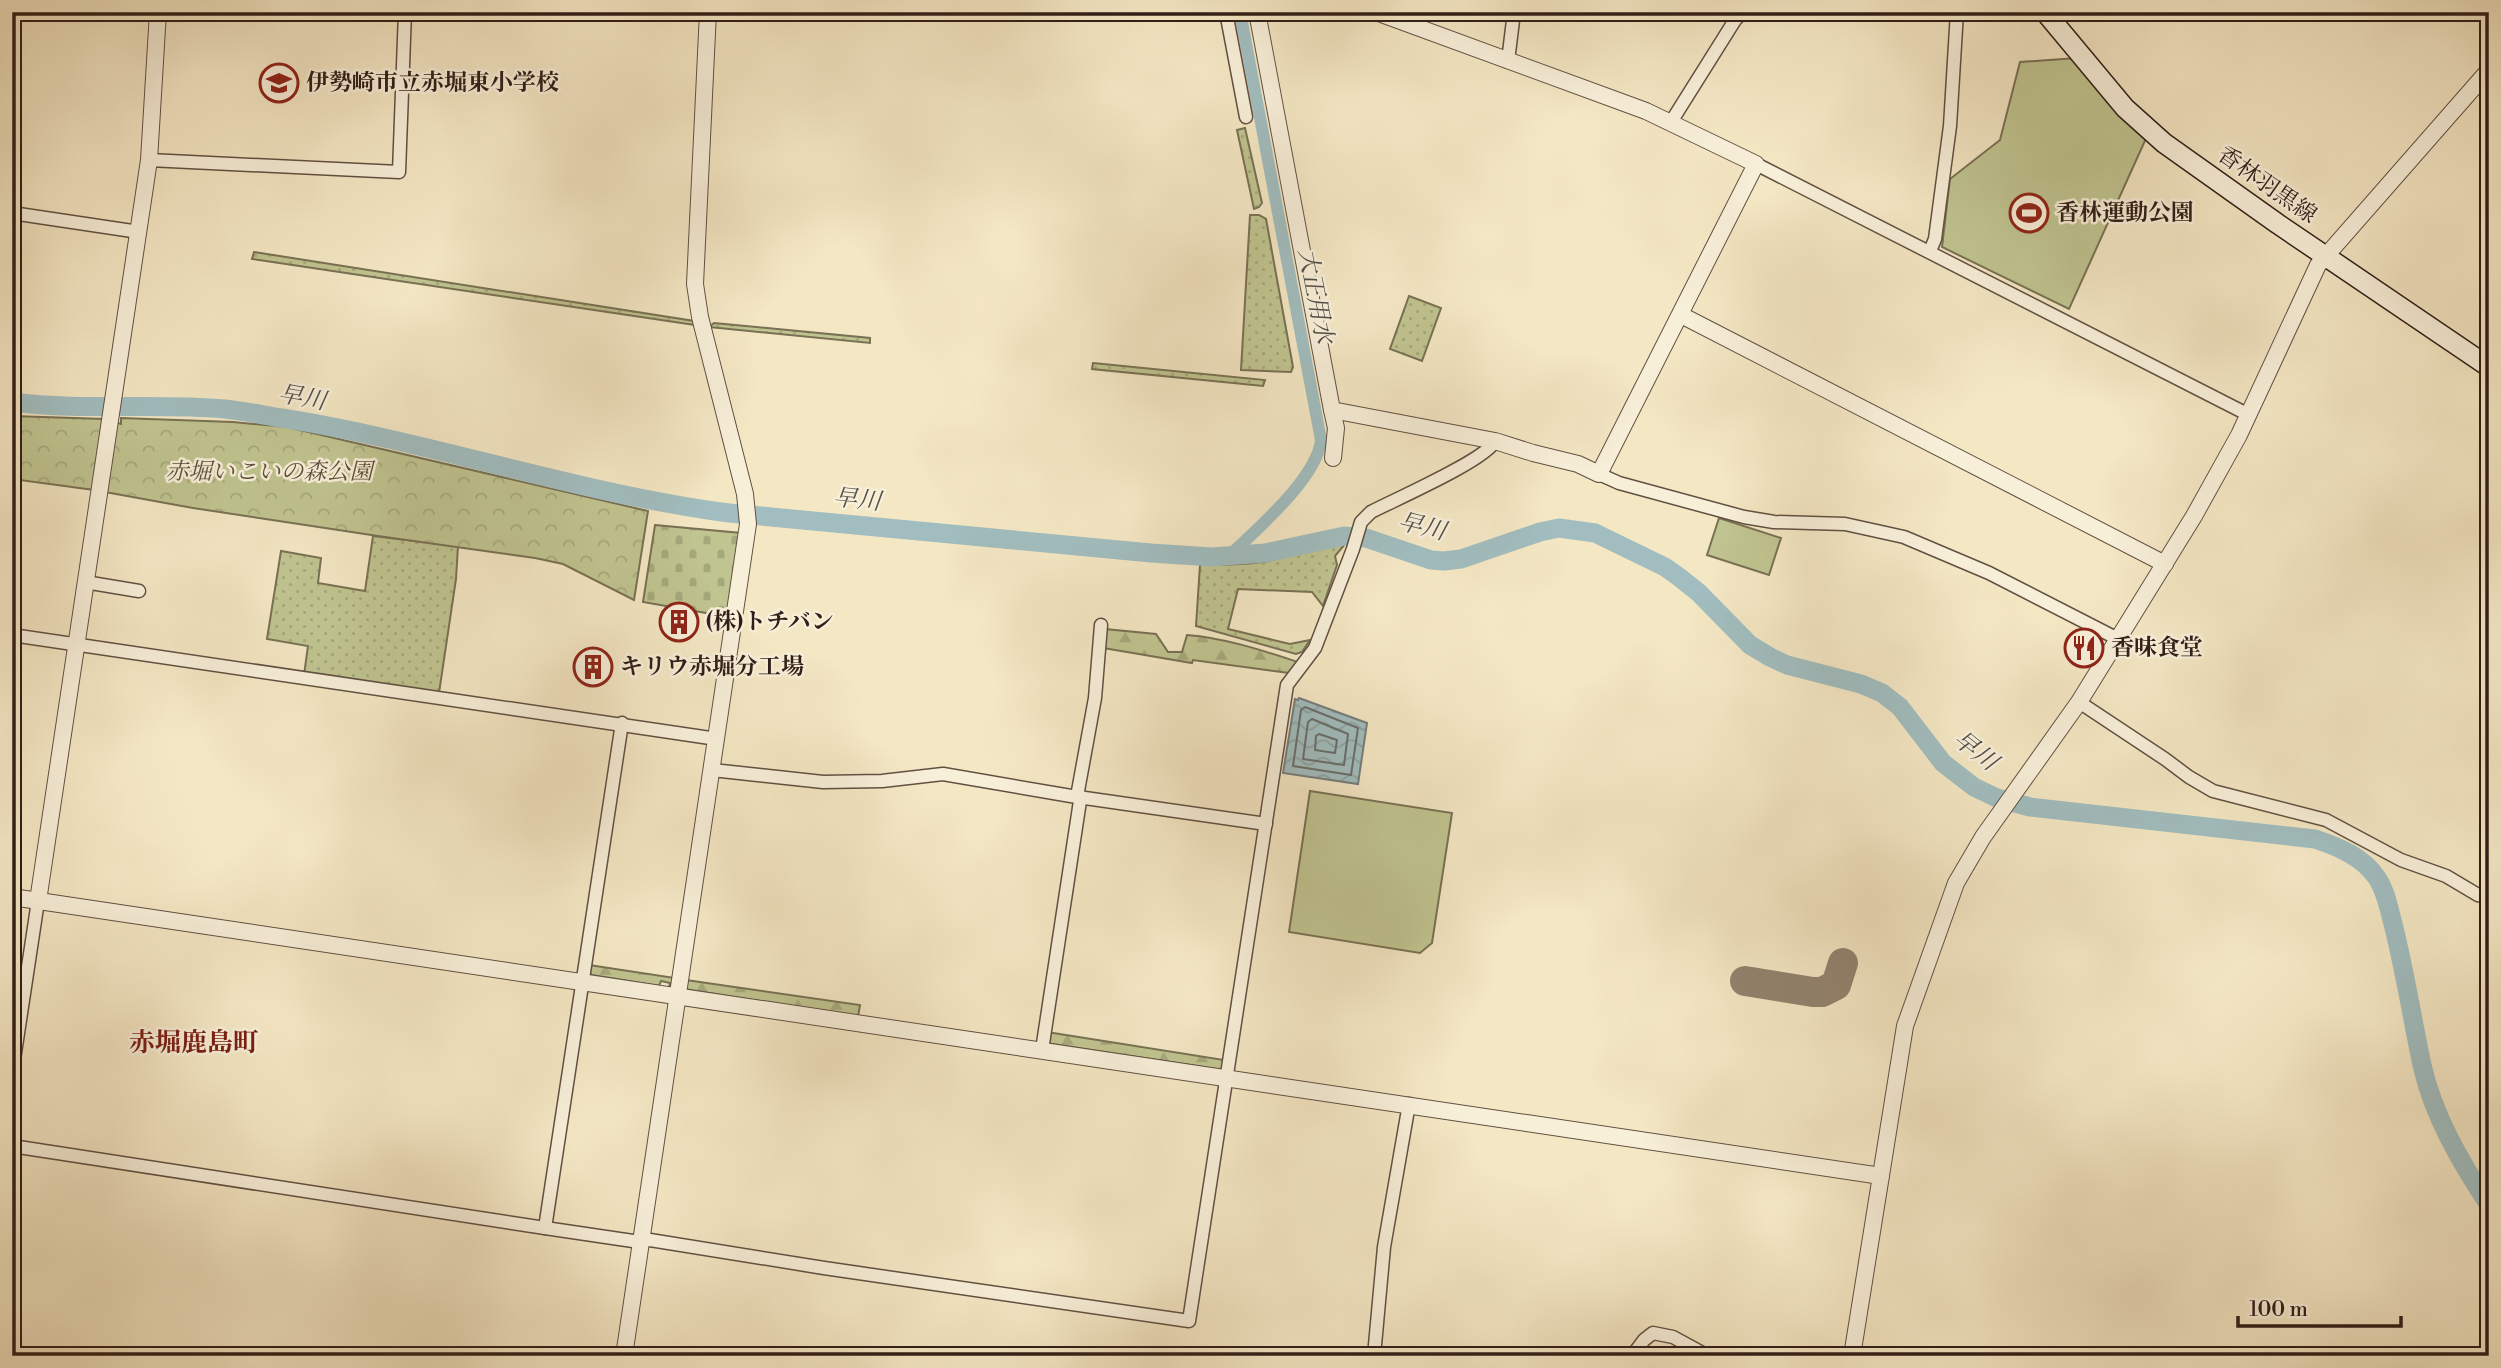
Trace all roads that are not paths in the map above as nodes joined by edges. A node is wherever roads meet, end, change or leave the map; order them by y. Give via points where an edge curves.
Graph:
1 (158, 12) edge
2 (405, 12) edge
3 (708, 12) edge
4 (1226, 12) edge
5 (1257, 12) edge
6 (1376, 12) edge
7 (1514, 12) edge
8 (1743, 12) edge
9 (1957, 12) edge
10 (2045, 12) edge
11 (1506, 61) junction
12 (2489, 71) edge
13 (1246, 117) dead end
14 (1671, 122) junction
15 (149, 160) junction
16 (1756, 164) junction
17 (12, 213) edge
18 (139, 232) junction
19 (1930, 251) junction
20 (2325, 255) junction
21 (1681, 315) junction
22 (2489, 367) edge
23 (1332, 410) junction
24 (2249, 415) junction
25 (1495, 441) junction
26 (1333, 458) dead end
27 (1599, 474) junction
28 (2165, 564) junction
29 (85, 582) junction
30 (139, 591) dead end
31 (1101, 625) dead end
32 (12, 635) edge
33 (2118, 639) junction
34 (76, 645) junction
35 (2079, 702) junction
36 (622, 723) junction
37 (717, 739) junction
38 (712, 770) junction
39 (1079, 797) junction
40 (1266, 824) junction
41 (12, 897) edge
42 (2489, 897) edge
43 (38, 901) junction
44 (584, 981) junction
45 (678, 996) junction
46 (1042, 1050) junction
47 (12, 1073) edge
48 (1227, 1078) junction
49 (1409, 1104) junction
50 (12, 1146) edge
51 (1881, 1176) junction
52 (545, 1228) junction
53 (641, 1240) junction
54 (624, 1356) edge
55 (1374, 1356) edge
56 (1632, 1356) edge
57 (1708, 1356) edge
58 (1852, 1356) edge

1 - 15 street
2 - 15 street via 399,172
3 - 37 street via 695,284 748,524
4 - 13 street
5 - 23 street
6 - 11 street
7 - 11 street
8 - 14 street
9 - 19 street via 1950,126
10 - 20 main road, 香林羽黒線 via 2125,108 2150,131
11 - 14 street
12 - 20 street
14 - 16 street
15 - 18 street
16 - 19 street
16 - 21 street
17 - 18 street
18 - 29 street
19 - 24 street
20 - 22 main road, 香林羽黒線
20 - 24 street
21 - 27 street
21 - 28 street
23 - 25 street
23 - 26 street via 1336,428
24 - 28 street
25 - 27 street
25 - 40 street via 1475,459 1371,512 1361,522 1315,648 1287,685
27 - 33 street via 1744,517 1845,524 1911,539
28 - 33 street
29 - 30 street
29 - 34 street
31 - 39 street
32 - 34 street
33 - 35 street
34 - 36 street
34 - 43 street
35 - 42 street via 2213,791 2326,820 2401,860
35 - 51 street via 1983,837 1956,883 1908,1013
36 - 37 street
36 - 44 street
37 - 38 street
38 - 39 street via 823,782 943,774
38 - 45 street
39 - 40 street
39 - 46 street
40 - 48 street
41 - 43 street
43 - 44 street
43 - 47 street
44 - 45 street
44 - 52 street
45 - 46 street
45 - 53 street
46 - 48 street
48 - 49 street
48 - 53 street via 1189,1321
49 - 51 street
49 - 55 street via 1384,1247
50 - 52 street
51 - 58 street
52 - 53 street
53 - 54 street
56 - 57 street via 1653,1333 1673,1337

